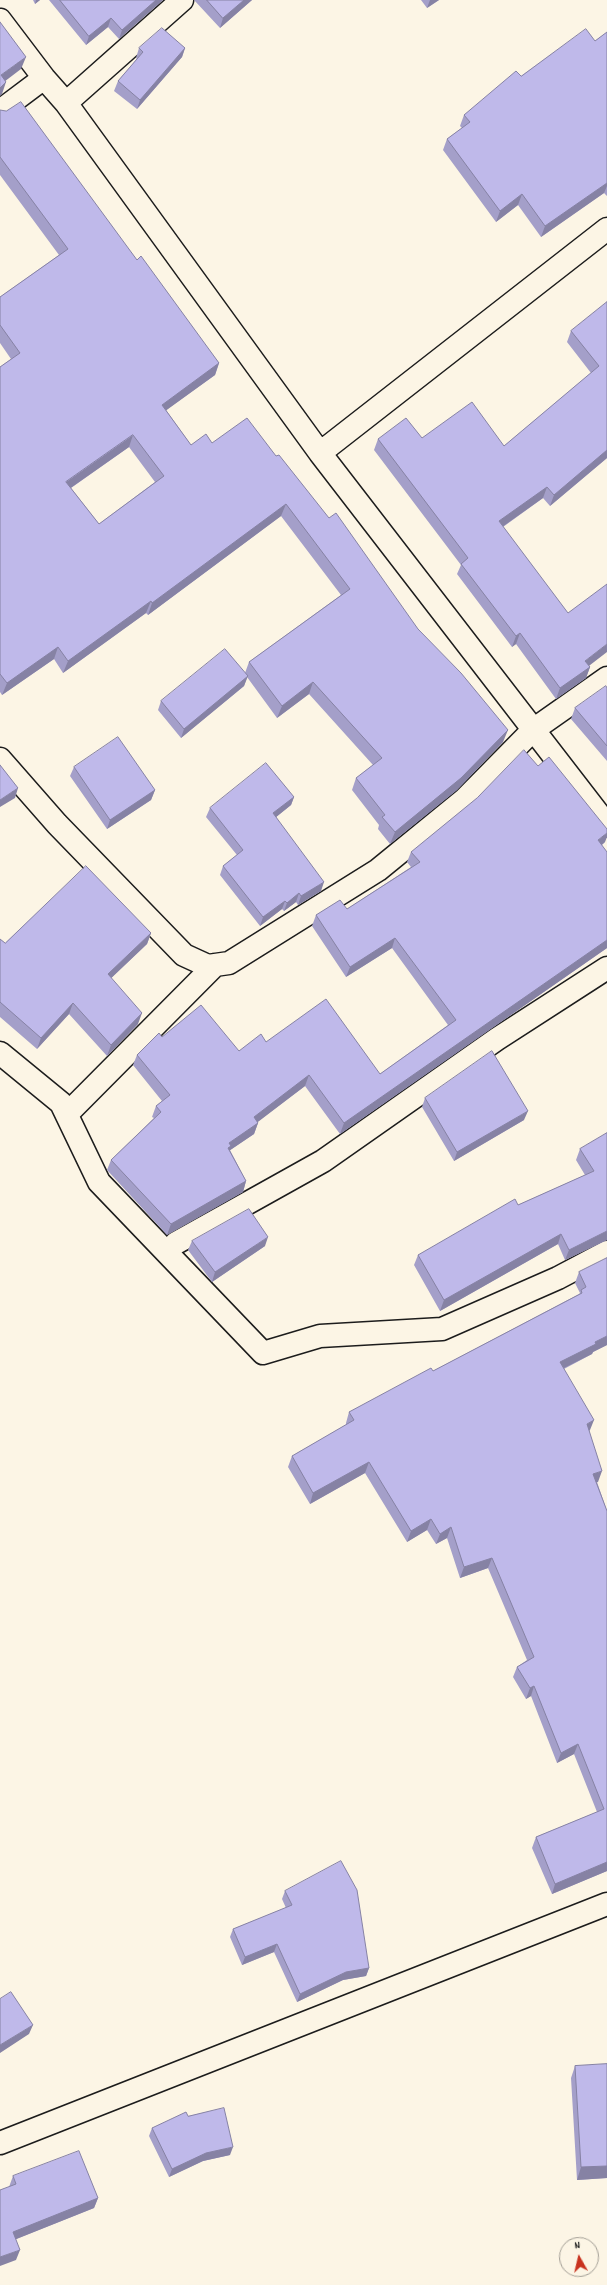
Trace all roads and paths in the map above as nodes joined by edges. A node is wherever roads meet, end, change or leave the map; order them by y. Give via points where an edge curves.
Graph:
1 (182, 0) edge
2 (0, 20) edge
3 (44, 78) junction
4 (66, 103) junction
5 (0, 111) edge
6 (607, 230) edge
7 (320, 453) junction
8 (607, 678) edge
9 (533, 730) junction
10 (0, 759) edge
11 (607, 825) edge
12 (215, 965) junction
13 (607, 968) edge
14 (0, 1053) edge
15 (67, 1114) junction
16 (176, 1243) dead end
17 (607, 1252) edge
18 (607, 1904) edge
19 (0, 2143) edge

1 - 4 street
2 - 3 street
3 - 4 street
3 - 5 street
4 - 7 street
6 - 7 street
7 - 9 street
8 - 9 street
9 - 11 street
9 - 12 street via 465,799 378,870 229,963
10 - 12 street via 57,824 184,955 208,966
12 - 15 street
13 - 16 street via 497,1039 323,1161
14 - 15 street via 61,1103
15 - 17 street via 99,1182 263,1353 320,1336 442,1329 558,1278
18 - 19 street

